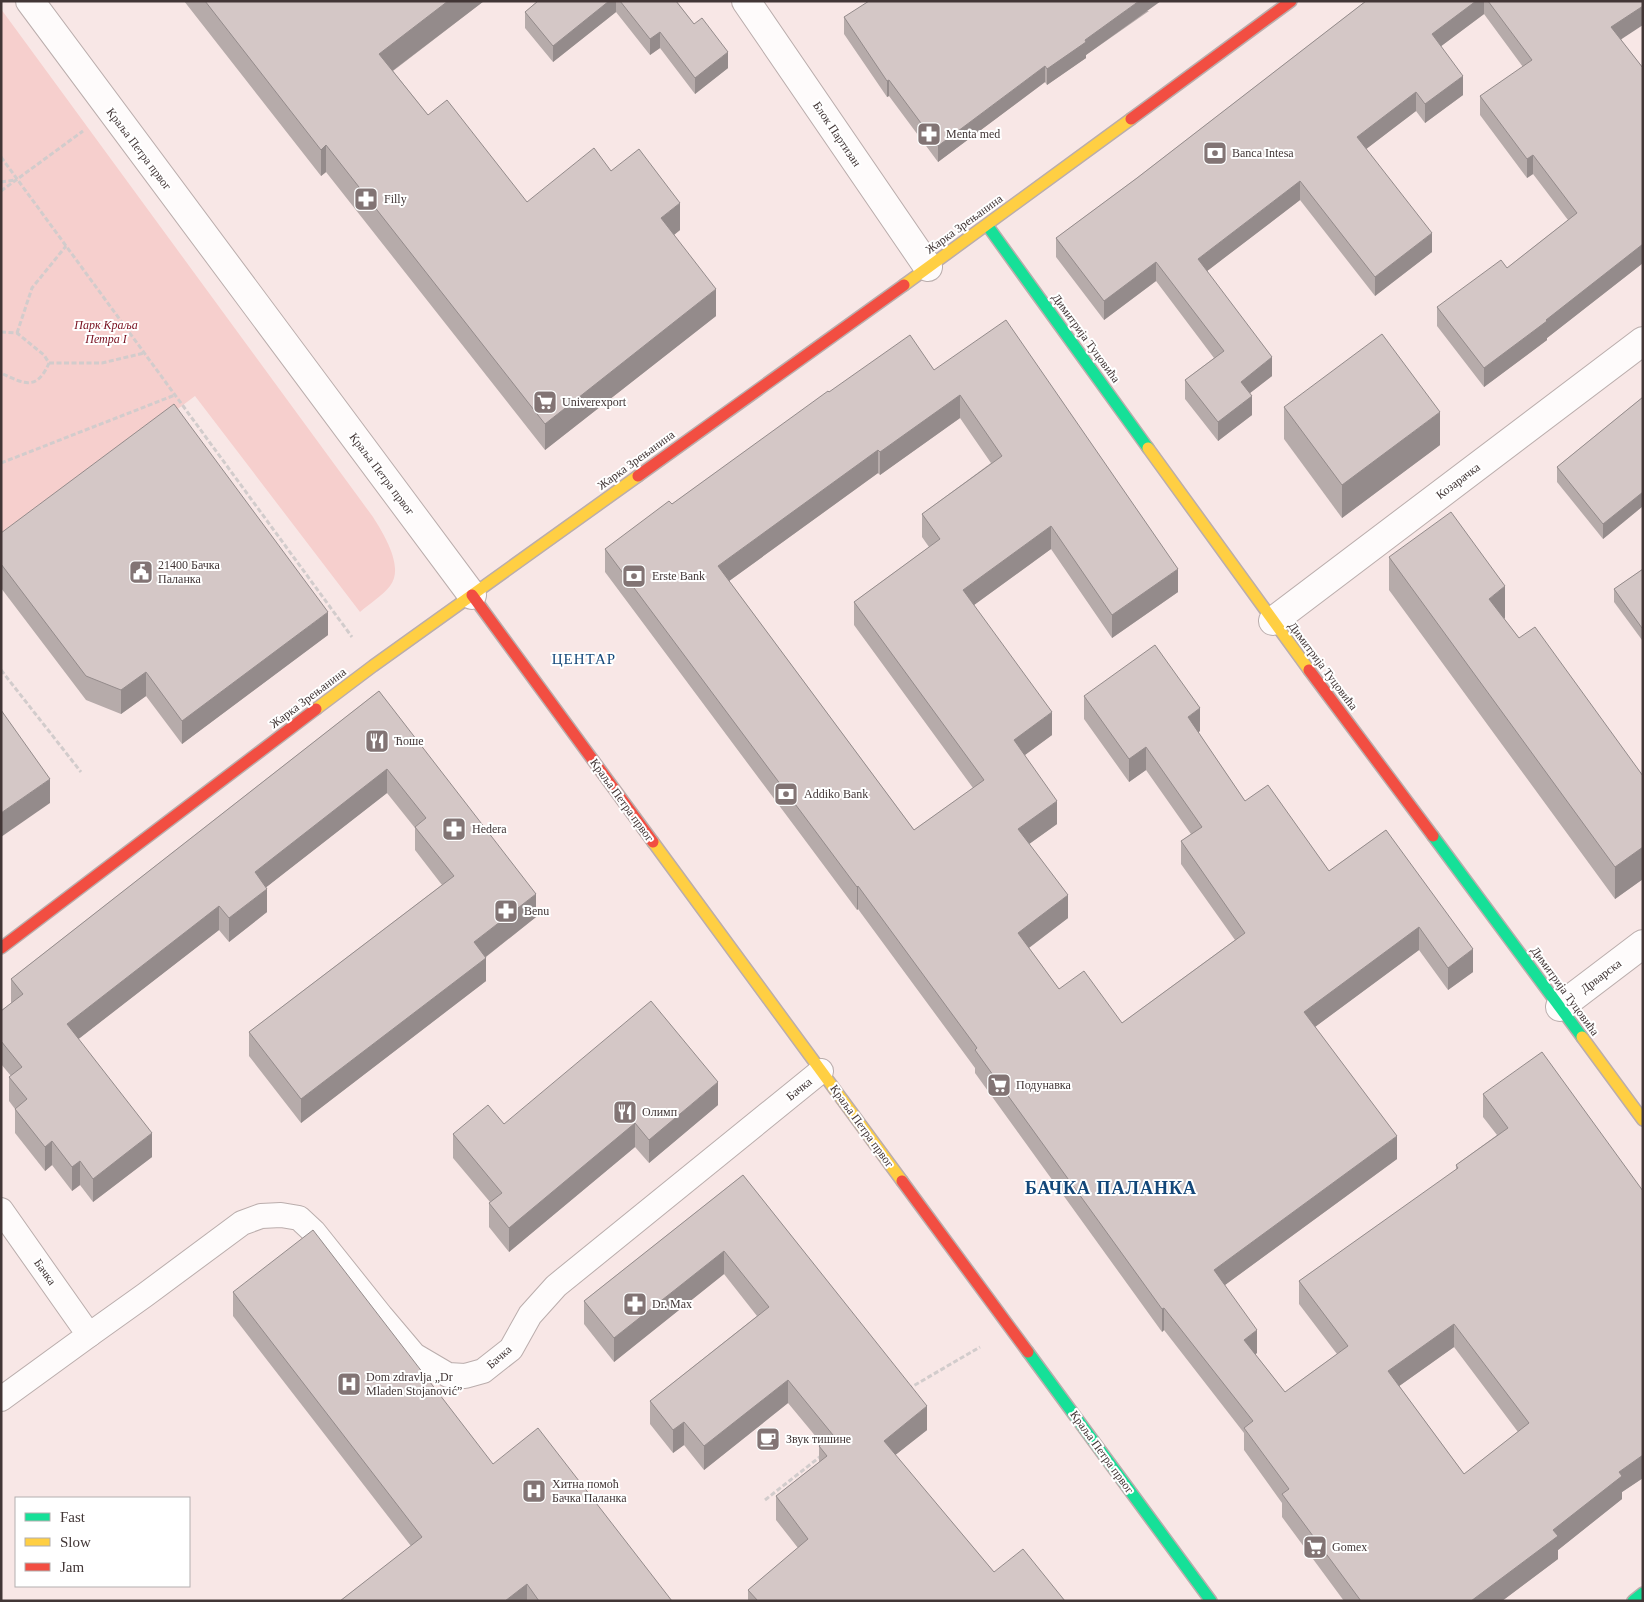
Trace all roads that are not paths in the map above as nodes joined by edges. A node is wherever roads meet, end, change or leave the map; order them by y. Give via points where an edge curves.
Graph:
1 (30, 1) edge
2 (746, 1) edge
3 (1291, 1) edge
4 (986, 225) junction
5 (928, 267) junction
6 (1643, 341) edge
7 (472, 595) junction
8 (1273, 621) junction
9 (1643, 944) edge
10 (1, 948) edge
11 (1560, 1007) junction
12 (821, 1070) junction
13 (1643, 1120) edge
14 (1, 1210) edge
15 (89, 1335) junction
16 (1, 1399) edge
17 (1643, 1593) edge
18 (1211, 1601) edge
19 (1633, 1601) edge

1 - 7 street, Краља Петра првог
2 - 5 street, Блок Партизан
3 - 4 street, Жарка Зрењанина
4 - 5 street, Жарка Зрењанина
4 - 8 street, Димитрија Туцовића
5 - 7 street, Жарка Зрењанина
6 - 8 street, Козарачка
7 - 10 street, Жарка Зрењанина via 373,666
7 - 12 street, Краља Петра првог
8 - 11 street, Димитрија Туцовића
9 - 11 street, Дрварска
11 - 13 street, Димитрија Туцовића
12 - 15 lane, Бачка via 556,1286 530,1315 511,1349 483,1372 448,1375 414,1355 314,1232 299,1218 281,1215 261,1216 242,1223
12 - 18 street, Краља Петра првог
14 - 15 lane, Бачка
15 - 16 lane, Бачка
17 - 19 street

